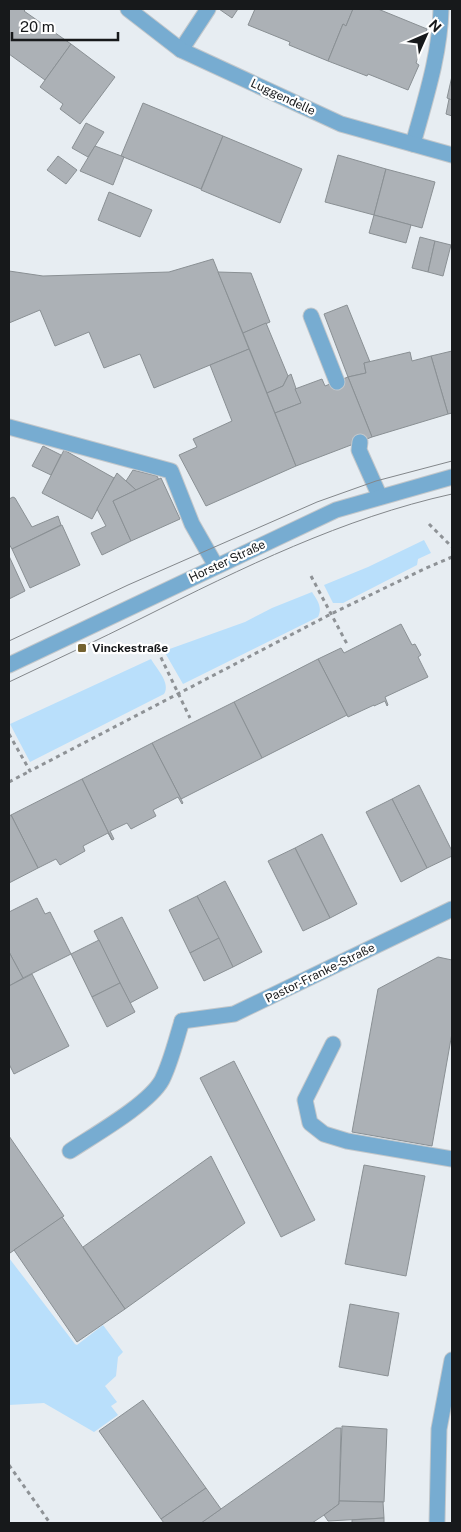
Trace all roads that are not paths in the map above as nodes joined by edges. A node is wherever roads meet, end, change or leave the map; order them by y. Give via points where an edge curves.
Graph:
1 (128, 9) edge
2 (208, 9) edge
3 (441, 9) edge
4 (181, 50) junction
5 (413, 144) junction
6 (452, 155) edge
7 (311, 316) dead end
8 (337, 382) dead end
9 (9, 427) edge
10 (360, 442) dead end
11 (452, 476) edge
12 (380, 497) junction
13 (216, 566) junction
14 (9, 665) edge
15 (452, 910) edge
16 (333, 1044) dead end
17 (70, 1151) dead end
18 (452, 1159) edge
19 (452, 1360) edge
20 (437, 1523) edge

1 - 4 street, Luggendelle
2 - 4 street
3 - 5 street via 432,72
4 - 5 street, Luggendelle via 341,124
5 - 6 street, Luggendelle
7 - 8 street
9 - 13 street via 171,471 192,524
10 - 12 street via 359,450
11 - 12 street, Horster Straße
12 - 13 street, Horster Straße via 336,510
13 - 14 street, Horster Straße
15 - 17 street, Pastor-Franke-Straße via 234,1014 182,1021 161,1081 142,1103
16 - 18 street via 305,1100 310,1123 324,1134 347,1142
19 - 20 street via 439,1429

